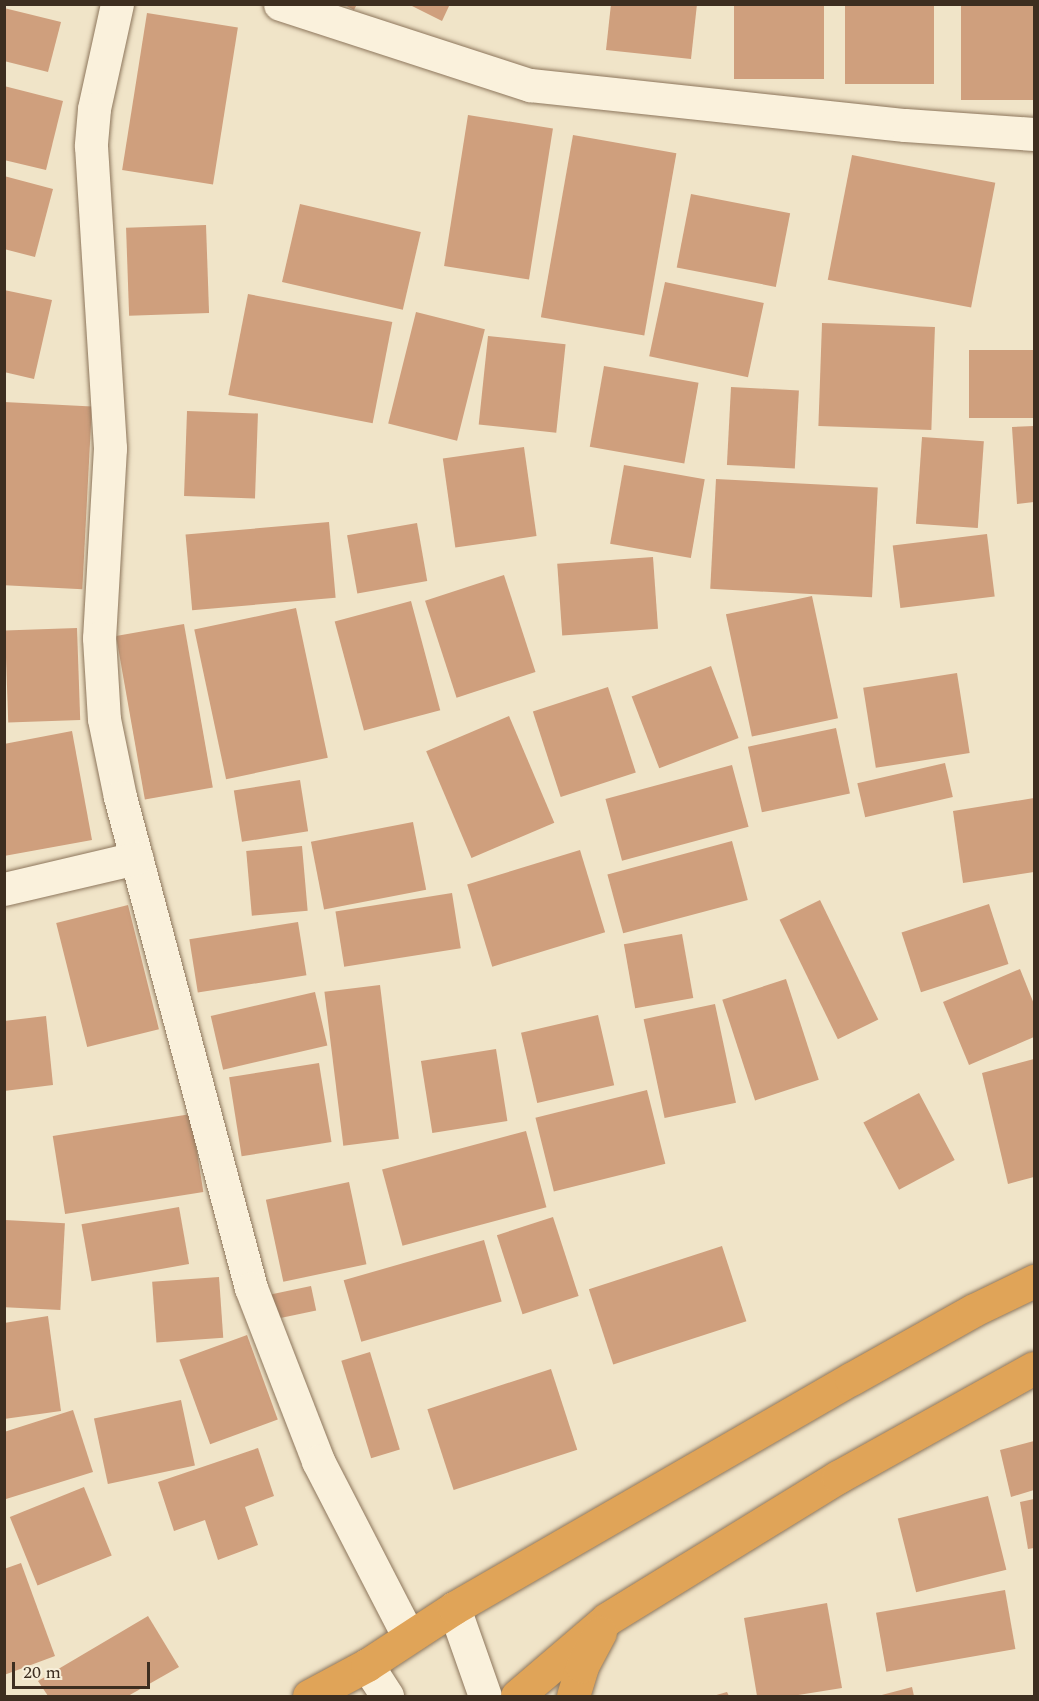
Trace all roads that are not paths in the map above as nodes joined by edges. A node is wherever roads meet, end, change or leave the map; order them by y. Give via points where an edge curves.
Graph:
1 (117, 4) edge
2 (280, 4) edge
3 (1035, 134) edge
4 (136, 858) junction
5 (4, 889) edge
6 (1035, 1281) edge
7 (1035, 1368) edge
8 (454, 1608) junction
9 (607, 1619) junction
10 (408, 1635) junction
11 (367, 1665) junction
12 (309, 1696) edge
13 (387, 1696) edge
14 (485, 1696) edge
15 (517, 1696) edge
16 (573, 1696) edge

1 - 4 street via 94,109 91,146 110,448 99,638 104,719
2 - 3 street via 530,85 893,124
4 - 5 street
4 - 10 street via 251,1288 318,1461
6 - 8 highway via 954,1321
7 - 9 highway via 838,1477
8 - 10 highway
8 - 14 street
9 - 15 highway
9 - 16 highway via 582,1666
10 - 11 highway
11 - 12 highway
11 - 13 street

